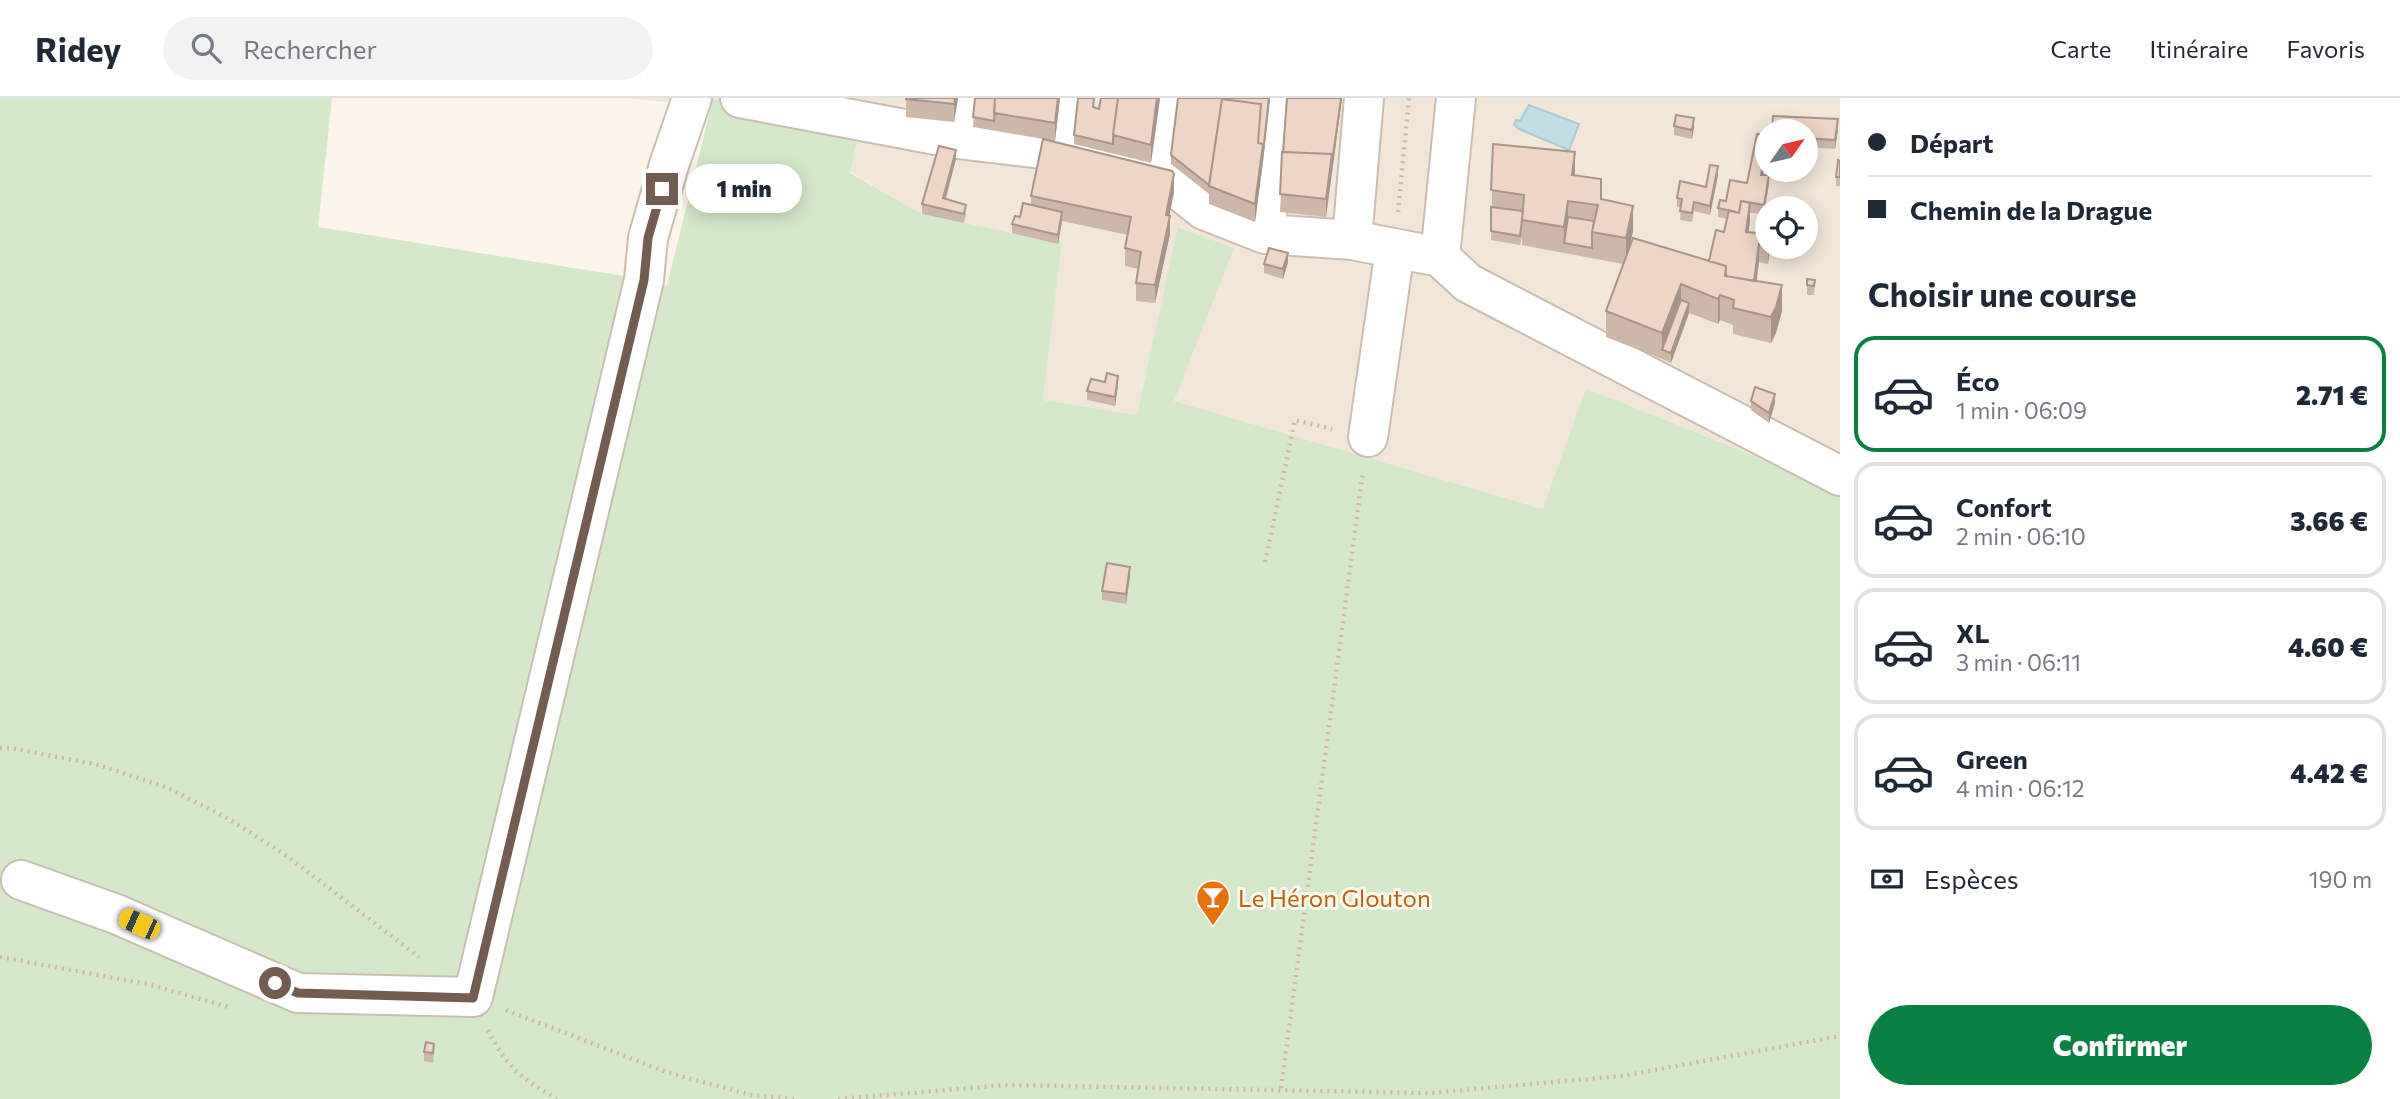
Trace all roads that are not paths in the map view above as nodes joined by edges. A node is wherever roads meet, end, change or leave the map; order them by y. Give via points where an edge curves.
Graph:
1 (692, 98) edge
2 (740, 98) edge
3 (964, 98) edge
4 (1066, 98) edge
5 (1171, 98) edge
6 (1279, 98) edge
7 (1364, 98) edge
8 (1456, 98) edge
9 (957, 139) junction
10 (1059, 151) junction
11 (1161, 176) junction
12 (1265, 234) junction
13 (1352, 240) junction
14 (1414, 253) junction
15 (1368, 437) road end
16 (1840, 476) edge
17 (22, 880) dead end

1 - 17 street via 648,238 644,280 473,998 298,993 116,914
2 - 9 street
3 - 9 street
4 - 10 street
5 - 11 street
6 - 12 street
7 - 13 street
8 - 14 street
9 - 10 street
10 - 11 street
11 - 12 street via 1204,210
12 - 13 street
13 - 14 street
14 - 15 street
14 - 16 street

